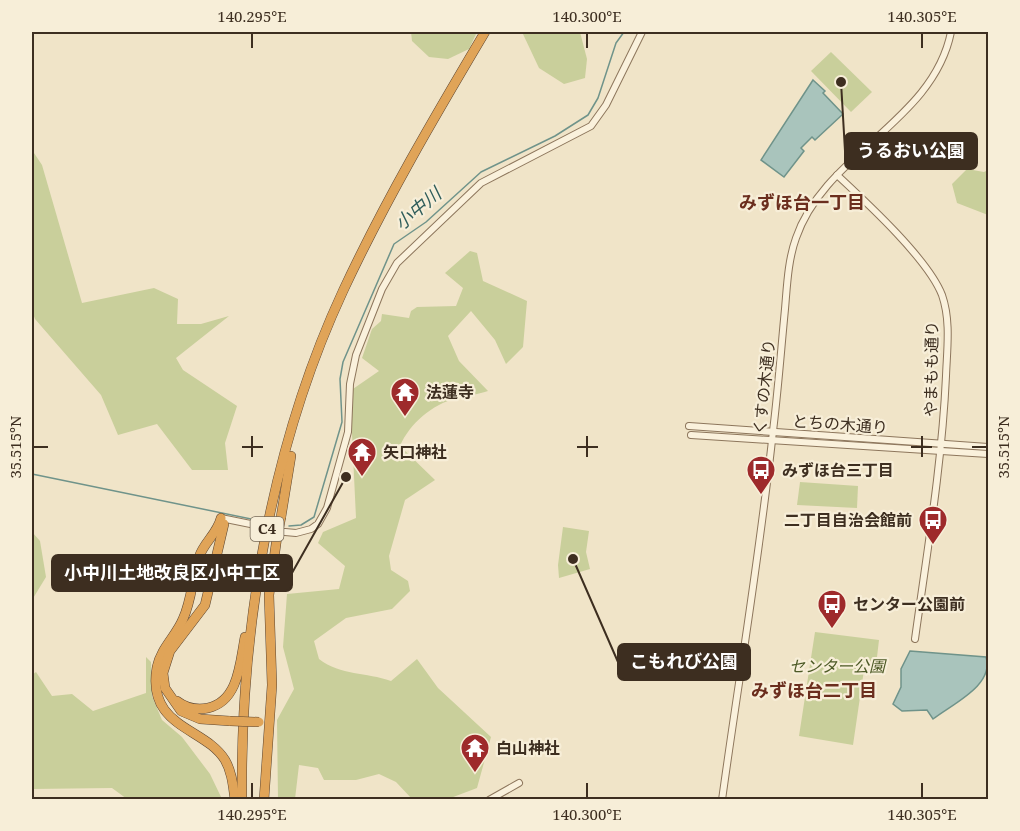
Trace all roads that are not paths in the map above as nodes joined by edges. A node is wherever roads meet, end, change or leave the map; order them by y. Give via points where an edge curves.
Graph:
1 (485, 32) edge
2 (642, 32) edge
3 (951, 32) edge
4 (837, 175) junction
5 (353, 271) junction
6 (689, 426) dead end
7 (691, 435) dead end
8 (773, 437) junction
9 (988, 447) edge
10 (942, 448) junction
11 (292, 451) junction
12 (988, 454) edge
13 (223, 519) junction
14 (269, 519) junction
15 (260, 526) dead end
16 (281, 534) junction
17 (915, 639) dead end
18 (165, 697) junction
19 (262, 725) junction
20 (519, 783) dead end
21 (235, 800) edge
22 (244, 800) edge
23 (264, 800) edge
24 (489, 800) edge
25 (722, 800) edge

1 - 5 highway, C4 via 406,166
2 - 16 street via 606,105 591,126 481,183 397,263 382,289 356,356 348,432 327,508 311,530
3 - 4 street, くすの木通り via 936,73 921,95
4 - 8 street, くすの木通り via 811,205 795,240
4 - 10 street, やまもも通り via 918,257 941,294 948,338
5 - 11 highway, C4
5 - 14 highway, C4 via 315,362
6 - 8 street, とちの木通り
7 - 8 street, とちの木通り
8 - 10 street, とちの木通り
8 - 25 street, くすの木通り
9 - 10 street, とちの木通り
10 - 12 street, とちの木通り
10 - 17 street, やまもも通り
11 - 16 highway, bridge
11 - 22 highway, C4 via 261,581 250,675
13 - 15 street
13 - 18 highway via 205,605 164,665
13 - 18 highway via 201,551 183,620 160,658 157,684
14 - 18 highway via 232,689 219,704 205,709 184,706
14 - 22 highway, C4 via 246,674
16 - 19 highway via 268,595 270,718
18 - 19 highway, bridge via 187,715 200,719
18 - 21 highway via 174,722 225,759
19 - 23 highway via 269,732
20 - 24 street

